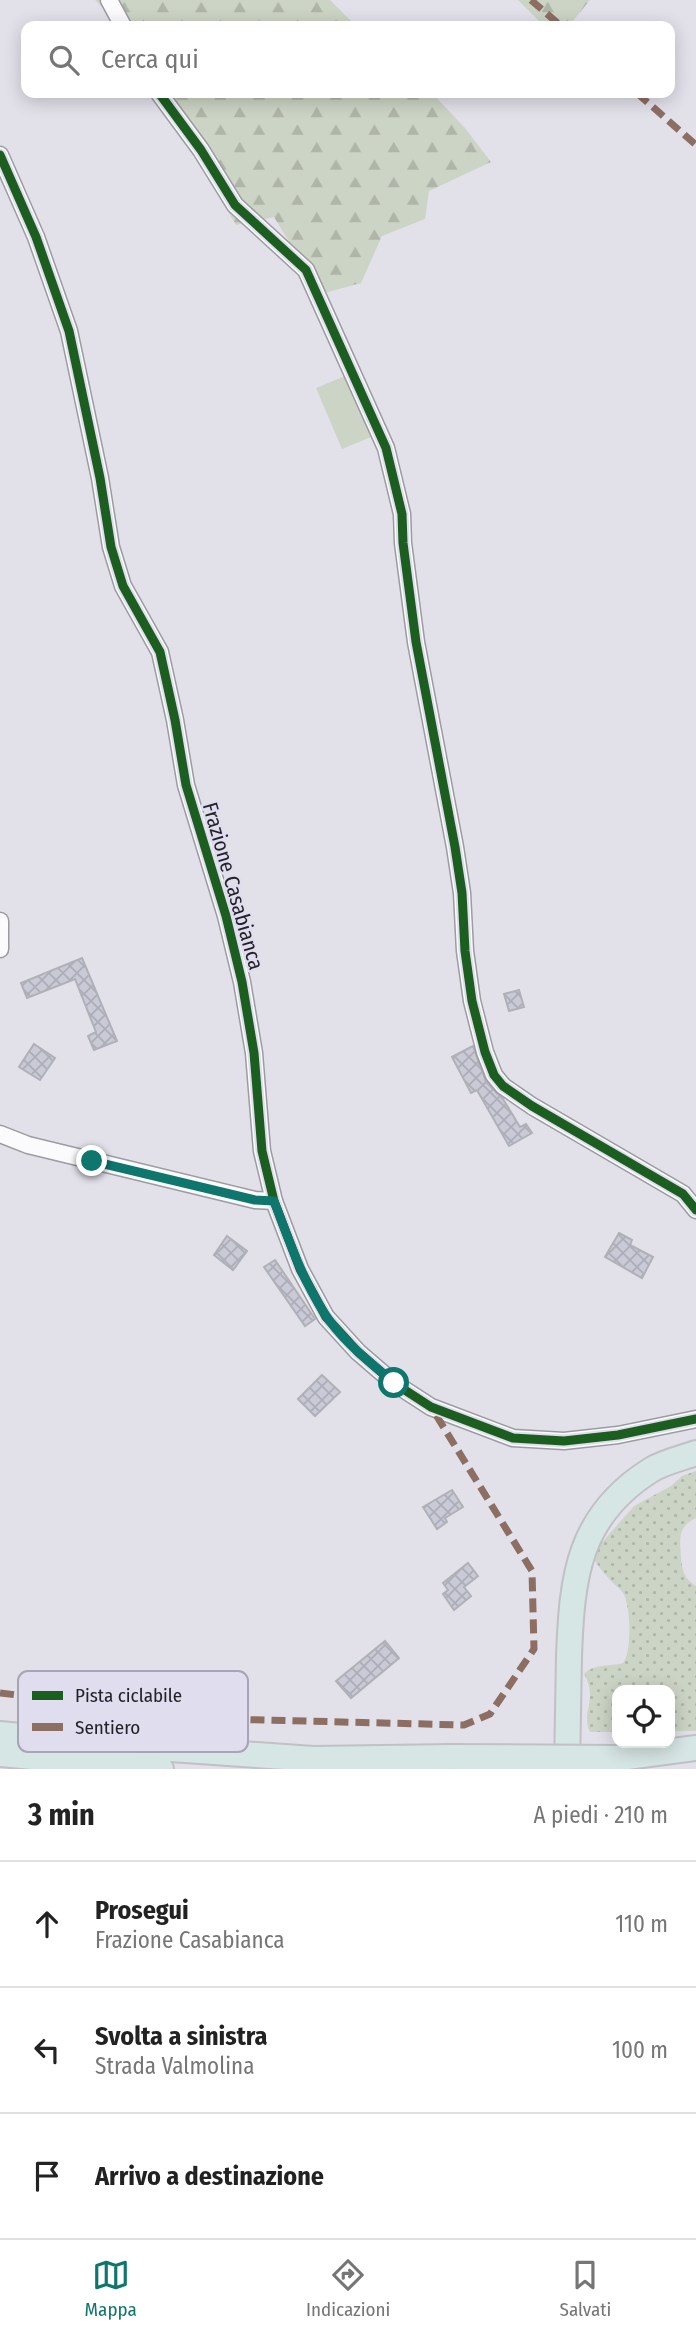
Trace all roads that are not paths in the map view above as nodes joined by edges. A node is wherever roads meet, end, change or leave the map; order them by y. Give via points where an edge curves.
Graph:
1 (110, 0) edge
2 (120, 21) edge
3 (163, 98) edge
4 (0, 155) edge
5 (0, 921) edge
6 (0, 949) edge
7 (0, 1134) edge
8 (274, 1201) junction
9 (696, 1210) edge
10 (696, 1419) edge
11 (696, 1453) edge
12 (0, 1734) edge
13 (18, 1736) edge
14 (696, 1748) edge
15 (213, 1752) edge
16 (0, 1754) edge
17 (696, 1757) edge
18 (620, 1758) junction
19 (0, 1765) edge
20 (24, 1769) edge
21 (161, 1769) edge
22 (567, 1769) edge

1 - 2 street
3 - 9 street via 201,149 234,205 306,270 386,448 402,514 416,642 460,881 472,1001 494,1074 532,1106 683,1194
4 - 8 street, Frazione Casabianca via 36,237 69,331 111,547 123,586 160,652 186,785 242,982 254,1053 262,1151
5 - 6 street
7 - 8 street via 92,1161
8 - 10 street, Frazione Casabianca via 300,1269 326,1317 358,1352 431,1408 513,1438 564,1441
11 - 22 highway via 653,1468 619,1494 600,1514 585,1542 570,1620
12 - 13 highway, bridge
14 - 18 highway
15 - 18 highway, bridge via 313,1759
16 - 21 highway
17 - 18 highway
19 - 20 highway

